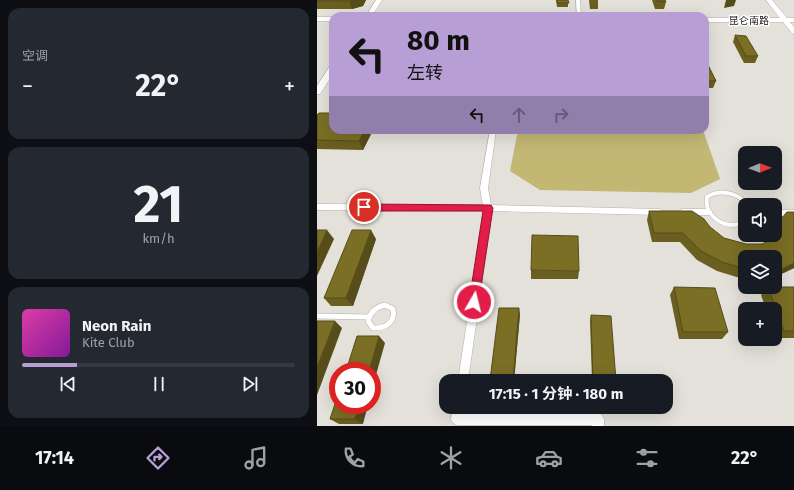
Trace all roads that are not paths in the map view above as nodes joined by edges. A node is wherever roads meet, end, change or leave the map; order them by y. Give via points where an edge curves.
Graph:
1 (379, 0) edge
2 (578, 0) edge
3 (769, 0) edge
4 (776, 0) edge
5 (372, 12) edge
6 (579, 12) edge
7 (317, 19) edge
8 (329, 19) edge
9 (709, 20) edge
10 (784, 20) junction
11 (793, 21) edge
12 (794, 32) edge
13 (329, 74) edge
14 (317, 92) edge
15 (492, 134) edge
16 (740, 198) edge
17 (317, 207) edge
18 (488, 208) junction
19 (708, 212) junction
20 (782, 213) edge
21 (794, 213) edge
22 (738, 224) edge
23 (317, 316) edge
24 (369, 317) junction
25 (464, 374) edge
26 (458, 414) edge
27 (598, 426) edge

1 - 5 main road
2 - 6 street
3 - 10 main road
4 - 11 main road
7 - 8 main road
9 - 10 main road, 昆仑南路
10 - 11 main road, 昆仑南路
10 - 12 main road
13 - 14 main road
15 - 18 street via 484,188
16 - 19 lane via 730,193 714,193 708,196 705,202
17 - 18 street
18 - 19 street
18 - 25 street
19 - 22 lane via 724,224
20 - 21 street
23 - 24 lane
24 - 24 lane via 369,325 377,329 387,326 394,313 389,306 380,306 375,308
26 - 27 street via 457,419 598,419

